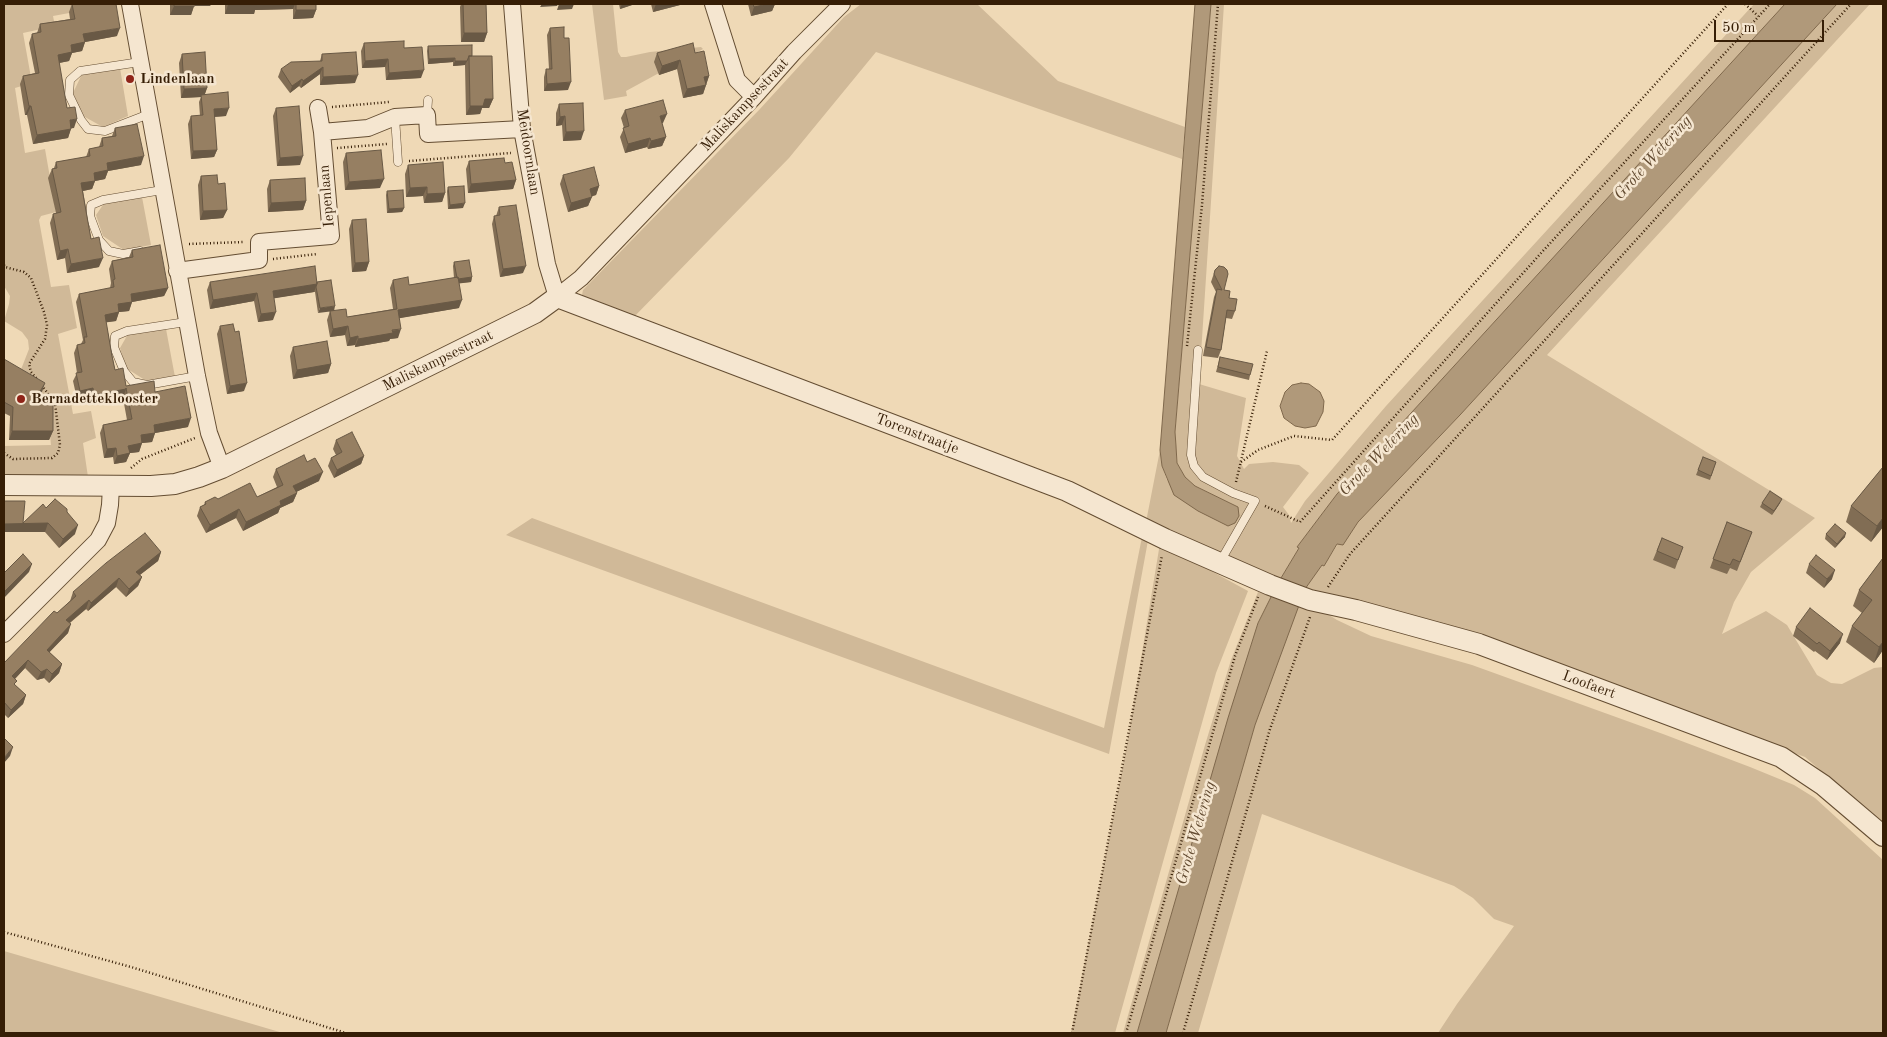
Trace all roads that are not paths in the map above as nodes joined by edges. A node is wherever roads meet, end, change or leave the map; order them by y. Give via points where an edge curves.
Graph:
1 (130, 4) edge
2 (512, 4) edge
3 (713, 4) edge
4 (842, 4) edge
5 (140, 62) junction
6 (754, 97) junction
7 (318, 108) road end
8 (393, 110) junction
9 (149, 114) junction
10 (522, 129) junction
11 (322, 132) junction
12 (398, 162) road end
13 (162, 190) junction
14 (153, 248) edge
15 (177, 271) junction
16 (557, 297) junction
17 (186, 322) junction
18 (1198, 350) dead end
19 (197, 376) junction
20 (222, 468) junction
21 (4, 485) edge
22 (111, 486) junction
23 (1219, 563) junction
24 (1267, 584) joint
25 (4, 634) edge
26 (1883, 836) edge

1 - 5 street
2 - 10 street, Meidoornlaan
3 - 6 street via 737,80
4 - 6 street, Maliskampsestraat
5 - 9 street
5 - 9 lane via 80,71 70,80 69,95 88,129 105,131
6 - 16 street, Maliskampsestraat via 581,278
7 - 11 street, Iepenlaan
8 - 10 street via 427,107 428,134
8 - 11 street via 368,128
8 - 12 lane
9 - 13 street
10 - 16 street, Meidoornlaan via 547,264
11 - 15 street, Iepenlaan via 331,236 260,242 259,260
13 - 14 lane via 91,205 90,216 100,240 109,250 123,254
13 - 15 street via 167,246
15 - 17 street
16 - 20 street, Maliskampsestraat via 535,313
16 - 23 street, Torenstraatje via 1067,491
17 - 19 street
17 - 19 lane via 127,331 116,336 114,347 124,371 133,382 147,385
18 - 23 lane via 1191,455 1194,466 1203,477 1255,500
19 - 20 street via 209,433
20 - 22 street, Maliskampsestraat via 175,484
21 - 22 street, Maliskampsestraat
22 - 25 street via 106,523 98,540
23 - 24 street, Torenstraatje
24 - 26 street, Loofaert via 1314,601 1479,644 1781,757 1823,785

